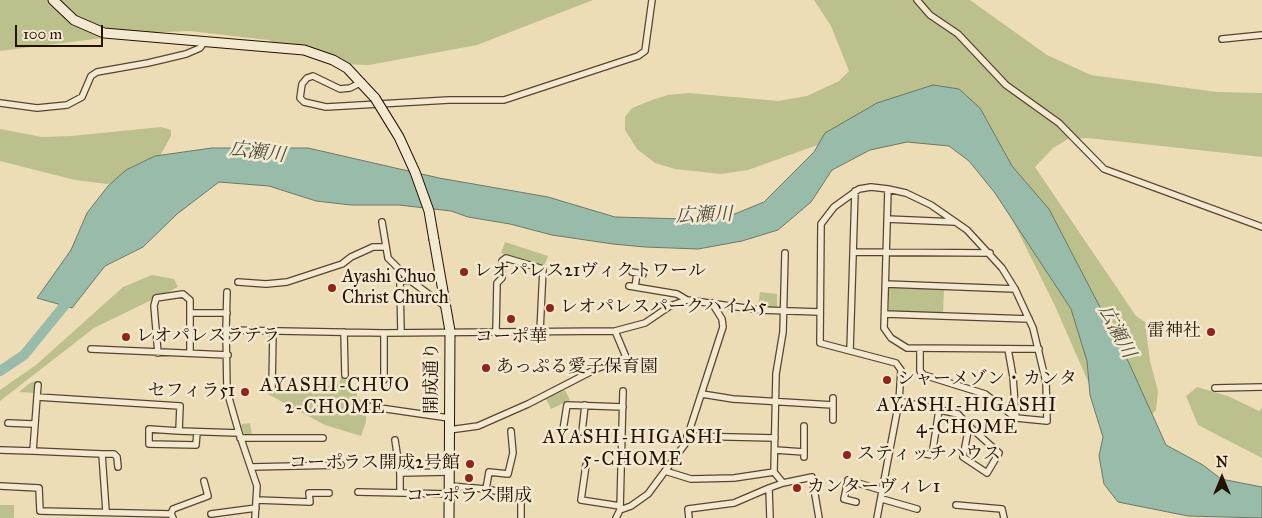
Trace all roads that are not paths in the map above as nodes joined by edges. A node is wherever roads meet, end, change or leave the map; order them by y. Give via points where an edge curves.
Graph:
1 (53, 0) edge
2 (652, 0) edge
3 (917, 0) edge
4 (1262, 35) edge
5 (1222, 39) dead end
6 (205, 42) junction
7 (362, 82) junction
8 (0, 103) edge
9 (888, 189) junction
10 (855, 191) junction
11 (887, 219) junction
12 (382, 222) dead end
13 (956, 222) junction
14 (1262, 227) edge
15 (385, 247) junction
16 (854, 252) junction
17 (887, 252) junction
18 (785, 253) dead end
19 (990, 253) junction
20 (637, 273) dead end
21 (411, 281) junction
22 (238, 282) dead end
23 (886, 284) junction
24 (1015, 289) junction
25 (227, 292) dead end
26 (687, 300) junction
27 (712, 303) junction
28 (447, 308) junction
29 (783, 311) junction
30 (820, 312) junction
31 (190, 313) junction
32 (227, 313) junction
33 (885, 314) junction
34 (1029, 319) junction
35 (226, 330) junction
36 (273, 331) junction
37 (450, 331) junction
38 (496, 331) junction
39 (540, 331) junction
40 (615, 331) junction
41 (344, 332) junction
42 (384, 333) junction
43 (401, 333) junction
44 (920, 348) junction
45 (1008, 348) junction
46 (91, 349) dead end
47 (1039, 349) junction
48 (850, 351) junction
49 (158, 352) junction
50 (190, 353) junction
51 (228, 355) junction
52 (345, 375) dead end
53 (384, 380) dead end
54 (38, 385) dead end
55 (1262, 387) edge
56 (1215, 388) dead end
57 (272, 389) dead end
58 (623, 391) dead end
59 (702, 394) junction
60 (37, 397) junction
61 (833, 398) dead end
62 (775, 400) junction
63 (899, 401) junction
64 (585, 405) junction
65 (833, 405) junction
66 (366, 406) dead end
67 (623, 407) junction
68 (939, 410) junction
69 (449, 418) junction
70 (1016, 418) junction
71 (833, 420) dead end
72 (8, 423) dead end
73 (34, 424) junction
74 (804, 426) dead end
75 (969, 426) junction
76 (176, 430) junction
77 (449, 430) junction
78 (563, 430) dead end
79 (512, 431) dead end
80 (197, 432) junction
81 (582, 432) dead end
82 (240, 435) junction
83 (687, 436) junction
84 (323, 438) dead end
85 (775, 438) junction
86 (395, 440) dead end
87 (172, 444) junction
88 (0, 450) edge
89 (775, 450) junction
90 (33, 451) junction
91 (920, 453) dead end
92 (102, 454) junction
93 (341, 465) dead end
94 (586, 465) dead end
95 (118, 467) dead end
96 (251, 467) junction
97 (665, 471) junction
98 (450, 472) junction
99 (774, 472) junction
100 (400, 473) junction
101 (204, 481) dead end
102 (783, 483) junction
103 (0, 486) edge
104 (486, 488) junction
105 (769, 488) junction
106 (449, 490) junction
107 (884, 491) junction
108 (358, 492) dead end
109 (329, 493) dead end
110 (400, 493) junction
111 (882, 499) junction
112 (257, 500) junction
113 (856, 502) dead end
114 (956, 505) dead end
115 (256, 508) junction
116 (620, 508) junction
117 (917, 509) dead end
118 (106, 511) junction
119 (211, 514) dead end
120 (172, 516) edge
121 (255, 518) edge
122 (449, 518) edge
123 (522, 518) edge
124 (616, 518) edge
125 (689, 518) edge
126 (770, 518) edge
127 (819, 518) edge
128 (877, 518) edge
129 (1004, 518) edge

1 - 6 street, 開成通り via 74,20 104,33
2 - 7 street via 645,51 638,56 504,100 326,108 300,98 302,84 313,76 340,89
3 - 14 street via 930,15 958,34 1006,85 1049,114 1104,169
4 - 5 street
6 - 7 street, 開成通り via 304,50 333,60
6 - 8 street via 186,54 97,72 91,76 82,97 67,105 36,108
7 - 28 street, 開成通り, bridge via 399,137 415,172 429,211
9 - 10 street via 872,187
9 - 11 street
9 - 13 street via 918,198
10 - 16 street
10 - 30 street via 834,207 821,224
11 - 13 street
11 - 17 street
12 - 15 street
13 - 19 street
15 - 21 street via 394,266
15 - 22 street via 373,247 342,264 287,282
16 - 17 street
16 - 48 street
17 - 19 street
17 - 23 street
18 - 29 street
19 - 24 street
20 - 26 street via 632,287 677,294
21 - 28 street
21 - 43 street via 400,281
23 - 24 street
23 - 33 street
24 - 34 street
25 - 32 street
26 - 27 street
26 - 40 street via 670,306 645,322
27 - 29 street
27 - 59 street via 723,327
28 - 37 street, 開成通り
29 - 30 street
29 - 62 street
30 - 48 street via 820,343
31 - 32 street
31 - 49 street via 190,300 183,294 156,298
31 - 50 street
32 - 35 street
33 - 34 street
33 - 44 street via 884,328 891,338 907,348
34 - 47 street
35 - 36 street
35 - 51 street
36 - 41 street
36 - 57 street
37 - 38 street
37 - 43 street
37 - 69 street, 開成通り
38 - 39 street
38 - 39 street via 497,283 502,278 502,261 506,258 543,270
39 - 40 street
40 - 77 street via 626,357 478,426
41 - 42 street
41 - 52 street
42 - 43 street
42 - 53 street
44 - 45 street
44 - 70 street via 920,371 924,375 986,394
45 - 47 street
45 - 70 street
46 - 49 street
47 - 70 street via 1046,382 1047,421
48 - 63 street via 896,363 901,370
49 - 50 street
50 - 51 street
51 - 82 street via 228,391
54 - 60 street
55 - 56 street
58 - 67 street
59 - 62 street
59 - 83 street
60 - 73 street
60 - 76 street via 180,406
61 - 65 street
62 - 65 street
62 - 85 street
63 - 68 street
63 - 107 street
64 - 67 street
64 - 78 street via 567,405
64 - 81 street
65 - 71 street
66 - 69 street
67 - 116 street
68 - 75 street via 958,414
68 - 91 street via 932,455
69 - 77 street, 開成通り
72 - 73 street
73 - 90 street
74 - 89 street via 804,455
75 - 75 street via 962,457 987,473 999,454
76 - 80 street
76 - 87 street
76 - 87 street via 149,429 149,444
77 - 98 street, 開成通り
79 - 104 street via 513,453 508,474 489,472
80 - 82 street
80 - 87 street via 196,445
82 - 84 street
82 - 96 street
83 - 85 street
83 - 97 street
85 - 89 street
86 - 100 street
88 - 90 street
89 - 99 street
90 - 92 street
92 - 95 street via 114,454
92 - 118 street
93 - 96 street
94 - 116 street via 581,500
96 - 112 street via 257,486
97 - 99 street via 691,480
97 - 116 street via 648,494 631,506
98 - 100 street
98 - 106 street, 開成通り
99 - 102 street
100 - 110 street
101 - 120 street via 208,496 173,509
102 - 105 street
102 - 127 street via 812,477
103 - 118 street via 39,488 40,511
104 - 106 street
104 - 123 street via 521,496
105 - 125 street via 734,503 688,509
105 - 126 street
106 - 110 street
106 - 122 street, 開成通り
107 - 111 street
107 - 113 street via 848,480 844,500
108 - 110 street
109 - 112 street via 309,493 310,502
111 - 117 street
111 - 128 street
112 - 115 street
114 - 129 street via 1002,509
115 - 119 street
115 - 121 street
116 - 124 street
118 - 120 street

